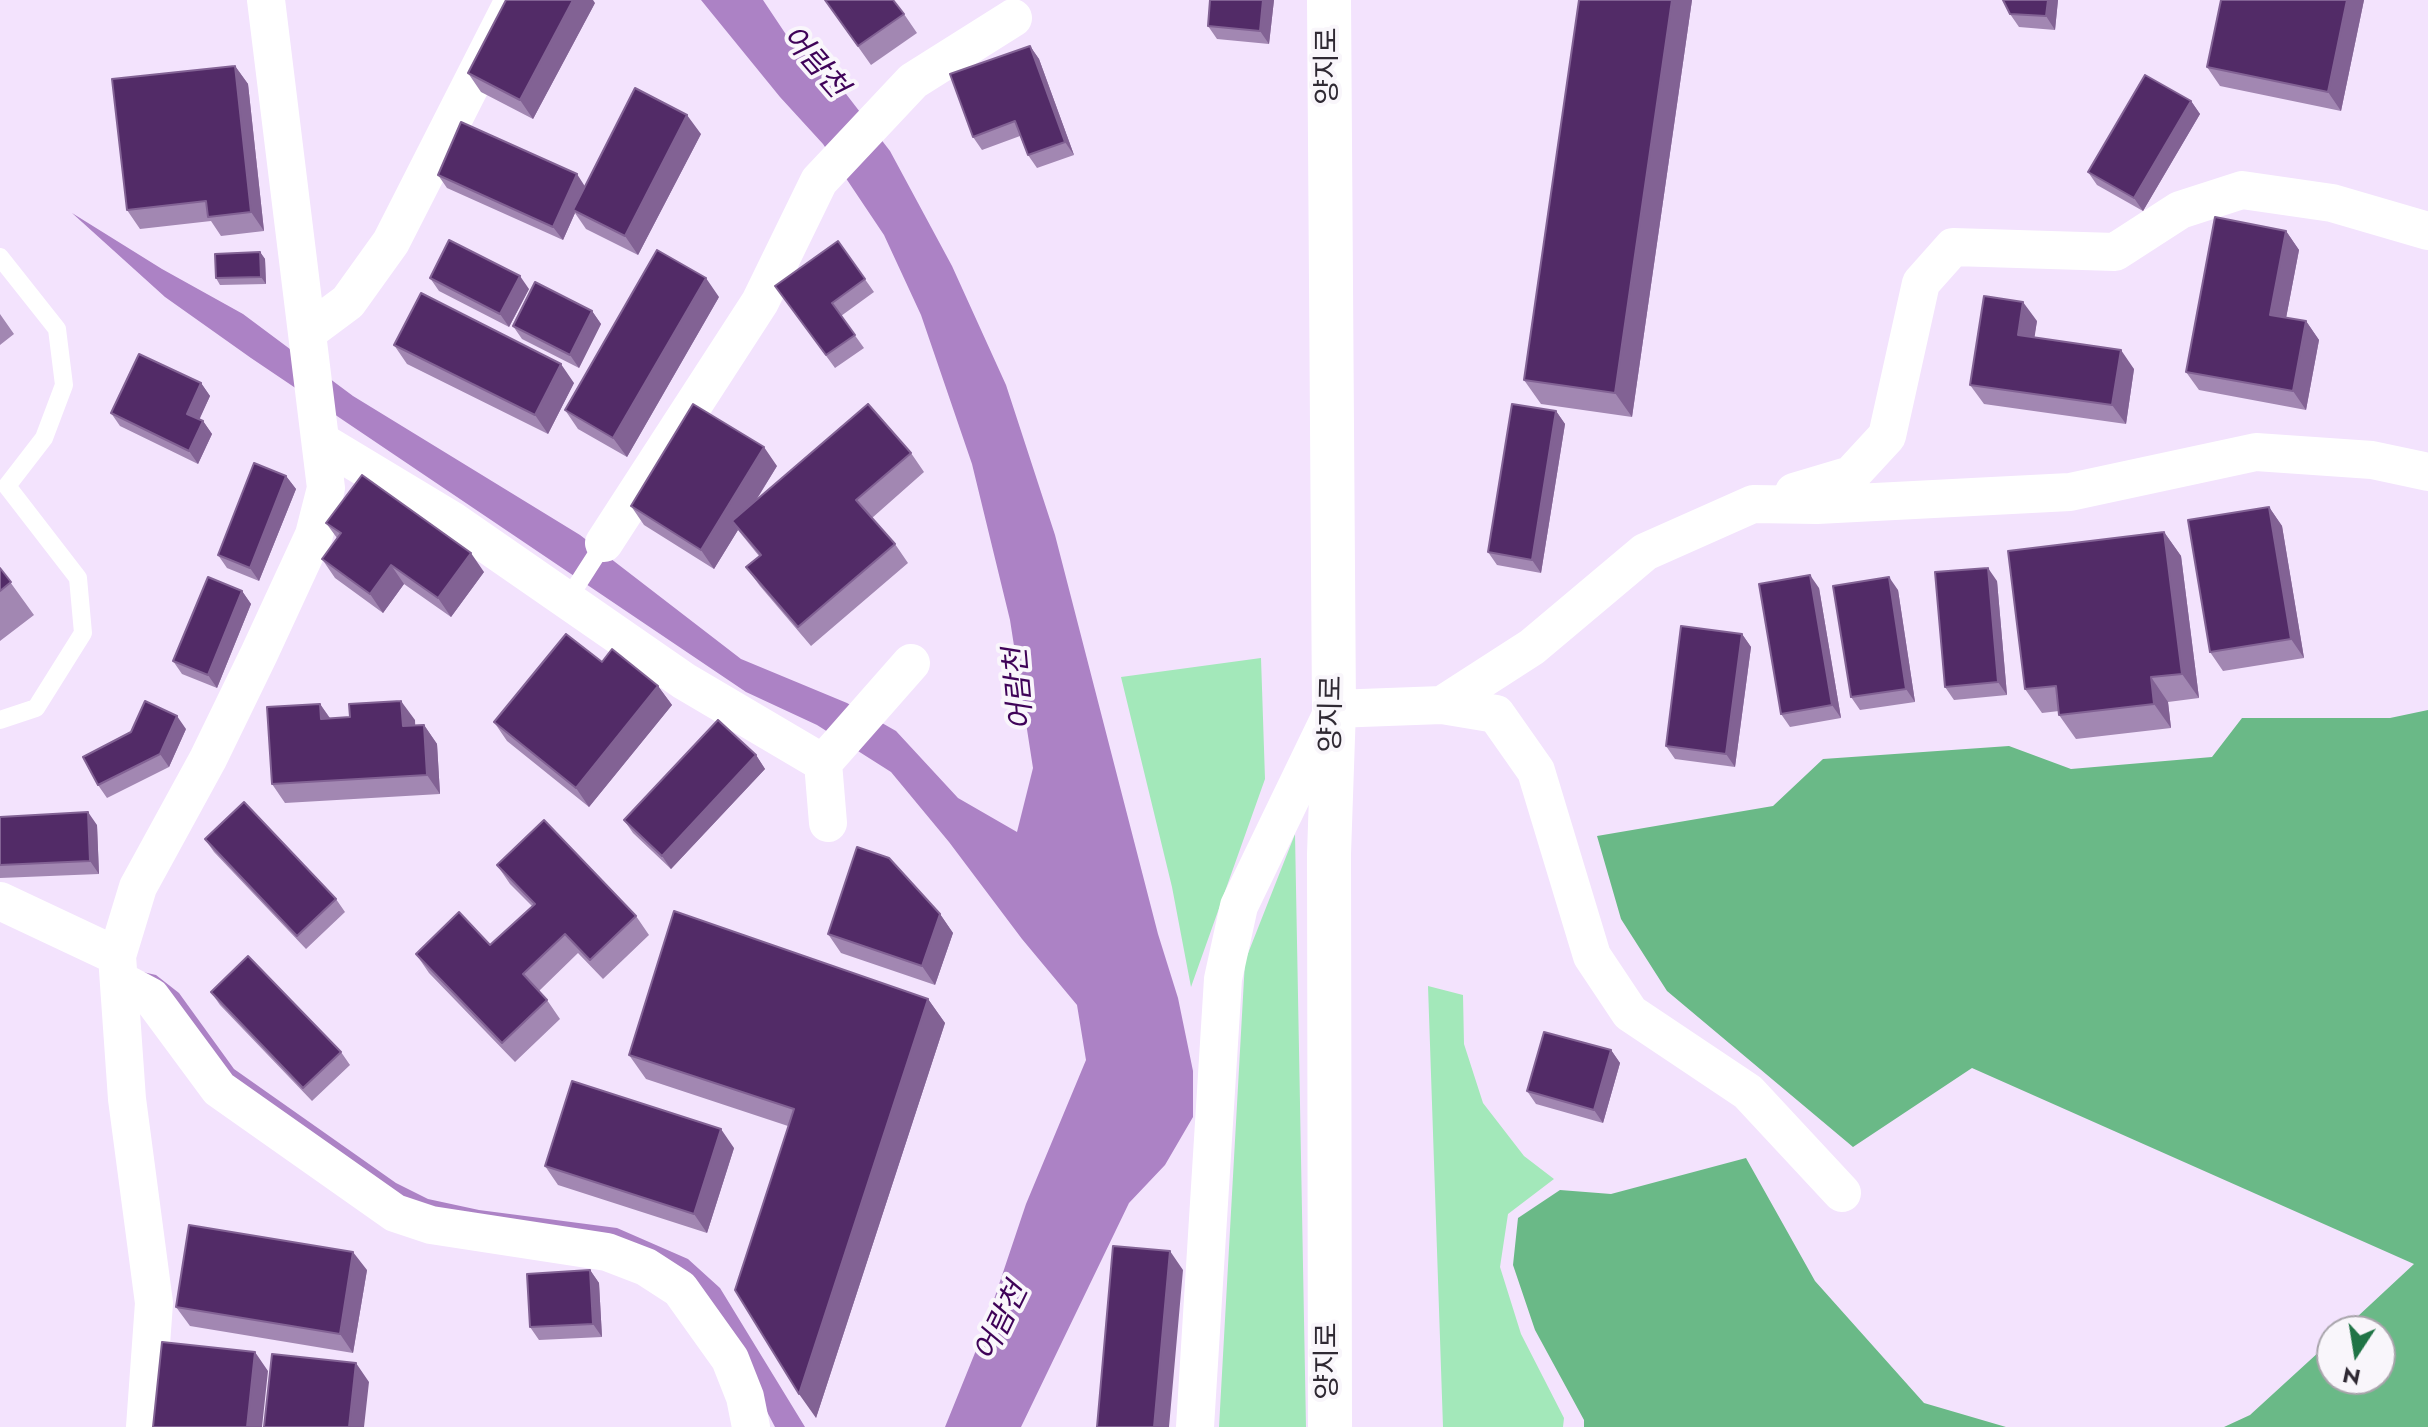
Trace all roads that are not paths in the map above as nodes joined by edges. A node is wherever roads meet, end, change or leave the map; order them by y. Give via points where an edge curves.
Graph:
1 (266, 0) edge
2 (514, 0) edge
3 (1329, 0) edge
4 (1013, 18) dead end
5 (2428, 231) edge
6 (0, 257) edge
7 (310, 341) junction
8 (322, 442) junction
9 (2428, 472) edge
10 (1753, 504) junction
11 (604, 543) joint
12 (568, 599) junction
13 (911, 663) dead end
14 (1442, 705) junction
15 (1334, 709) junction
16 (0, 720) edge
17 (823, 763) junction
18 (828, 823) dead end
19 (0, 901) edge
20 (118, 968) junction
21 (1842, 1193) dead end
22 (145, 1427) edge
23 (751, 1427) edge
24 (1195, 1427) edge
25 (1330, 1427) edge

1 - 7 street
2 - 7 street via 391,242 348,302
3 - 15 street, 양지로
4 - 11 street via 913,81 819,181 760,302
5 - 10 street via 2332,203 2242,190 2180,210 2115,252 1953,247 1921,283 1887,436 1851,475
6 - 16 lane via 57,329 64,385 44,438 7,486 78,578 83,633 36,708
7 - 8 street
8 - 12 street
8 - 20 street via 326,488 314,535 208,759 138,887
9 - 10 street via 2372,460 2256,452 2070,492
10 - 14 street via 1645,552 1532,647
11 - 12 lane
12 - 17 street via 684,681
13 - 17 street
14 - 15 street
14 - 21 street via 1496,714 1536,771 1592,956 1630,1013 1748,1092
15 - 24 street via 1239,906 1223,979
15 - 25 street, 양지로 via 1329,870
17 - 18 street
19 - 20 street
20 - 22 street via 127,1099 154,1303
20 - 23 street via 151,997 219,1089 395,1213 457,1230 607,1252 646,1267 680,1289 730,1359

